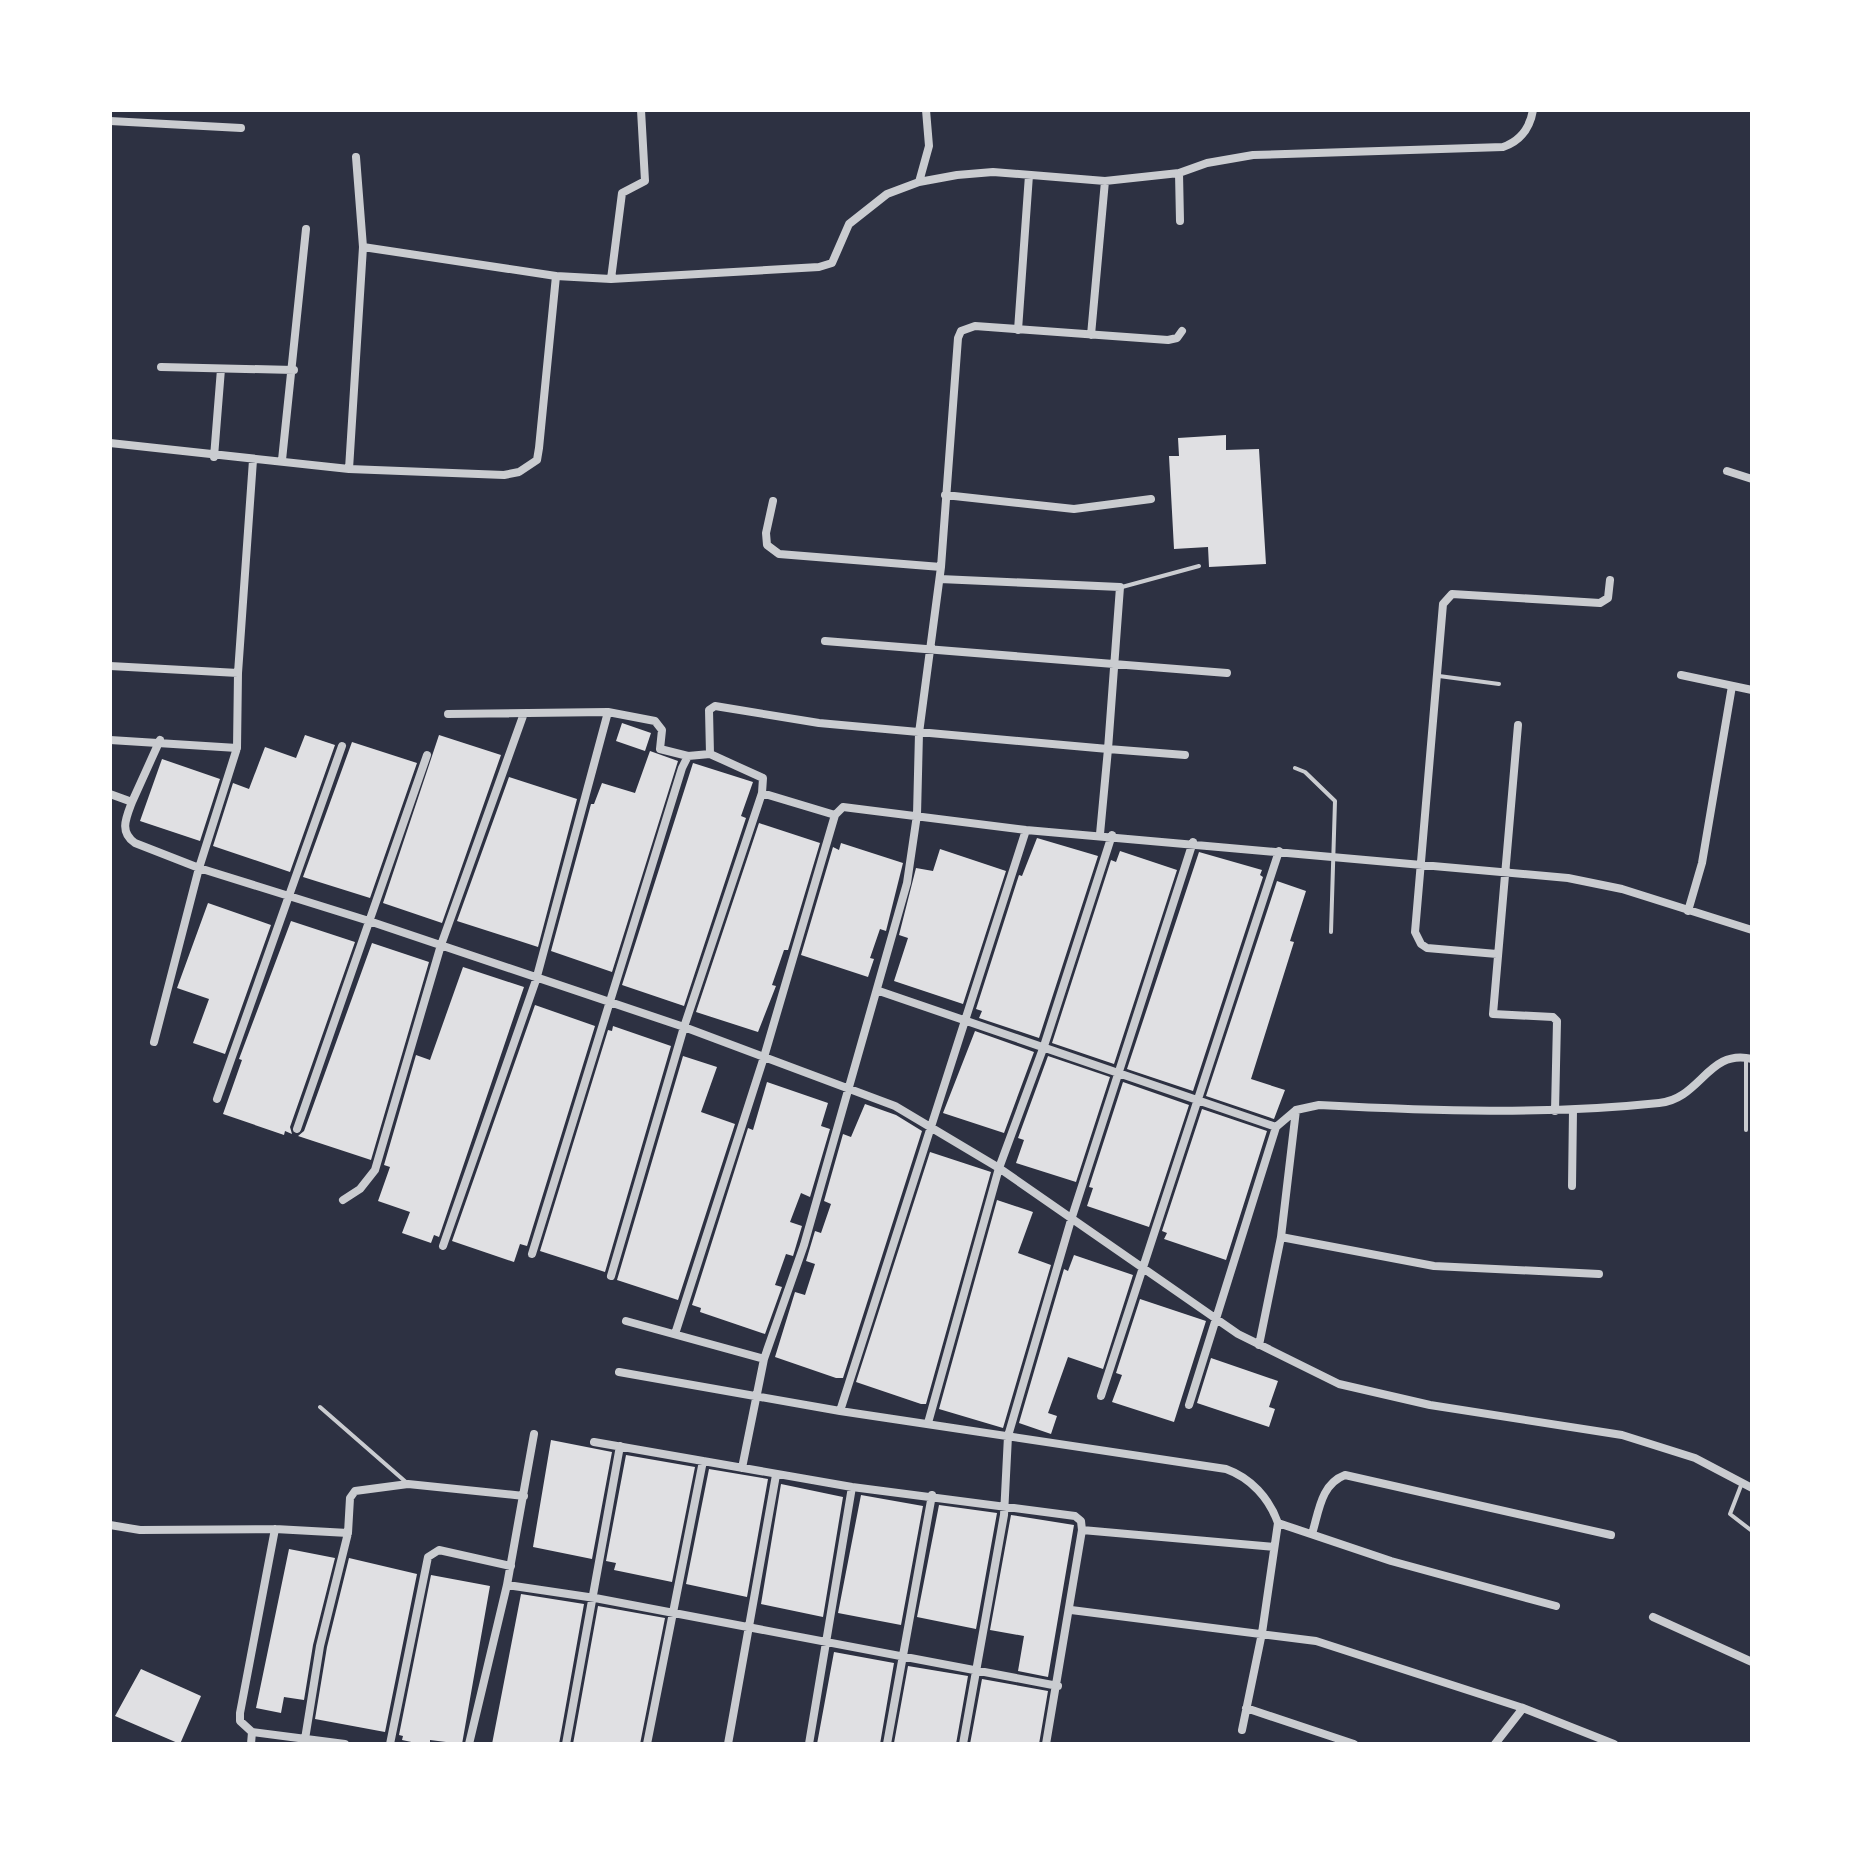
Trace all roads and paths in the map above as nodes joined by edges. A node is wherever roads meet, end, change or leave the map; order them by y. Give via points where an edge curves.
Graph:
1 (641, 110) edge
2 (926, 110) edge
3 (1533, 110) edge
4 (110, 121) edge
5 (241, 128) dead end
6 (356, 157) dead end
7 (1179, 173) junction
8 (1029, 175) junction
9 (1105, 181) junction
10 (919, 182) junction
11 (1180, 221) dead end
12 (306, 229) dead end
13 (363, 247) junction
14 (556, 276) junction
15 (611, 279) junction
16 (1018, 330) junction
17 (1182, 331) dead end
18 (1091, 335) junction
19 (161, 367) dead end
20 (221, 369) junction
21 (294, 370) junction
22 (110, 443) edge
23 (214, 457) junction
24 (253, 460) junction
25 (282, 460) junction
26 (349, 469) junction
27 (1727, 471) dead end
28 (1752, 479) edge
29 (945, 495) junction
30 (1151, 499) dead end
31 (773, 501) dead end
32 (1199, 566) dead end
33 (941, 567) junction
34 (940, 579) junction
35 (1610, 580) dead end
36 (1120, 587) junction
37 (825, 641) dead end
38 (930, 650) junction
39 (1116, 664) junction
40 (110, 666) edge
41 (238, 673) junction
42 (1227, 673) dead end
43 (1681, 675) dead end
44 (1439, 676) junction
45 (1499, 684) dead end
46 (1732, 686) junction
47 (1752, 690) edge
48 (608, 712) junction
49 (448, 714) dead end
50 (523, 716) junction
51 (1518, 725) dead end
52 (919, 733) junction
53 (110, 740) edge
54 (160, 740) junction
55 (342, 746) dead end
56 (237, 748) junction
57 (1108, 749) junction
58 (710, 754) junction
59 (427, 755) dead end
60 (1185, 755) dead end
61 (688, 756) junction
62 (1295, 768) dead end
63 (762, 793) junction
64 (110, 794) edge
65 (132, 802) junction
66 (835, 815) junction
67 (917, 815) junction
68 (1026, 830) junction
69 (1100, 834) junction
70 (1112, 835) junction
71 (1193, 842) junction
72 (1279, 851) junction
73 (1335, 856) junction
74 (1421, 864) junction
75 (199, 868) junction
76 (1503, 871) junction
77 (289, 898) junction
78 (1688, 911) junction
79 (369, 921) junction
80 (1752, 930) edge
81 (1331, 932) dead end
82 (441, 945) junction
83 (1497, 954) junction
84 (536, 980) junction
85 (879, 991) junction
86 (612, 1003) junction
87 (964, 1019) junction
88 (684, 1027) junction
89 (154, 1042) dead end
90 (1044, 1046) junction
91 (764, 1057) junction
92 (1749, 1058) edge
93 (1122, 1072) junction
94 (849, 1088) junction
95 (217, 1099) dead end
96 (1199, 1099) junction
97 (1296, 1110) junction
98 (1573, 1110) junction
99 (1555, 1111) junction
100 (929, 1123) junction
101 (1276, 1127) junction
102 (297, 1129) dead end
103 (1746, 1130) dead end
104 (999, 1168) junction
105 (1572, 1186) dead end
106 (343, 1200) dead end
107 (1071, 1220) junction
108 (1281, 1237) junction
109 (443, 1246) dead end
110 (532, 1254) dead end
111 (1141, 1267) junction
112 (1599, 1274) dead end
113 (611, 1276) dead end
114 (1215, 1317) junction
115 (626, 1321) dead end
116 (675, 1334) junction
117 (1259, 1345) junction
118 (764, 1359) junction
119 (619, 1372) dead end
120 (757, 1395) junction
121 (1101, 1396) dead end
122 (1189, 1405) dead end
123 (320, 1407) dead end
124 (840, 1411) junction
125 (928, 1423) junction
126 (534, 1434) dead end
127 (1008, 1436) junction
128 (594, 1442) dead end
129 (620, 1446) junction
130 (703, 1461) junction
131 (742, 1468) junction
132 (776, 1475) junction
133 (1742, 1483) junction
134 (408, 1484) junction
135 (852, 1487) junction
136 (1752, 1488) edge
137 (932, 1495) junction
138 (524, 1496) junction
139 (1005, 1507) junction
140 (1278, 1523) junction
141 (110, 1525) edge
142 (275, 1529) junction
143 (1082, 1530) junction
144 (1752, 1531) edge
145 (348, 1533) junction
146 (1312, 1534) junction
147 (1611, 1535) dead end
148 (1274, 1547) junction
149 (511, 1566) junction
150 (507, 1585) junction
151 (595, 1598) junction
152 (1556, 1606) dead end
153 (1071, 1610) junction
154 (675, 1615) junction
155 (1653, 1617) dead end
156 (751, 1628) junction
157 (1262, 1633) junction
158 (828, 1642) junction
159 (902, 1657) junction
160 (1752, 1662) edge
161 (977, 1672) junction
162 (1058, 1686) junction
163 (1246, 1708) junction
164 (1523, 1708) junction
165 (1242, 1730) dead end
166 (252, 1732) junction
167 (305, 1739) junction
168 (251, 1744) edge
169 (345, 1744) edge
170 (390, 1744) edge
171 (469, 1744) edge
172 (566, 1744) edge
173 (647, 1744) edge
174 (728, 1744) edge
175 (809, 1744) edge
176 (887, 1744) edge
177 (963, 1744) edge
178 (1046, 1744) edge
179 (1354, 1744) edge
180 (1495, 1744) edge
181 (1614, 1744) edge

1 - 15 street via 645,181 622,193
2 - 10 street via 929,146
3 - 7 street via 1522,134 1503,147 1253,155
4 - 5 street
6 - 13 street
7 - 9 street
7 - 11 street
8 - 9 street
8 - 10 street via 993,172
8 - 16 street
9 - 18 street
10 - 15 street via 887,194 849,224 832,263
12 - 21 street
13 - 14 street
13 - 26 street
14 - 15 street
14 - 26 street via 539,448 531,466 504,475
16 - 18 street
16 - 29 street via 975,326 961,331
17 - 18 street via 1168,340
19 - 20 street
20 - 21 street
20 - 23 street
21 - 25 street
22 - 23 street
23 - 24 street
24 - 25 street
24 - 41 street
25 - 26 street
27 - 28 street
29 - 30 street via 1074,509
29 - 33 street
31 - 33 street via 767,545 779,554
32 - 36 lane
33 - 34 street
34 - 36 street
34 - 38 street
35 - 44 street via 1608,598 1600,603 1452,594 1443,604
36 - 39 street
37 - 38 street
38 - 39 street
38 - 52 street
39 - 42 street
39 - 57 street
40 - 41 street
41 - 56 street
43 - 46 street
44 - 45 lane
44 - 74 street
46 - 47 street
46 - 78 street via 1702,863
48 - 50 street
48 - 61 street via 655,721 662,730 660,749
48 - 84 street
49 - 50 street
50 - 82 street
51 - 76 street
52 - 57 street
52 - 58 street via 715,706 708,715
52 - 67 street
53 - 54 street
54 - 56 street
54 - 65 street
55 - 77 street
56 - 75 street
57 - 60 street
57 - 69 street
58 - 61 street
58 - 63 street via 763,778
59 - 79 street
61 - 86 street
62 - 73 lane via 1335,801
63 - 66 street
63 - 88 street
64 - 65 street
65 - 75 street via 124,828 127,837
66 - 67 street via 843,807
66 - 91 street
67 - 68 street
67 - 85 street via 907,883
68 - 69 street
68 - 87 street
69 - 70 street
70 - 71 street
70 - 90 street
71 - 72 street
71 - 93 street
72 - 73 street
72 - 96 street
73 - 74 street
73 - 81 lane
74 - 76 street
74 - 83 street via 1415,932 1421,944 1450,952
75 - 77 street
75 - 89 street
76 - 78 street via 1622,889
76 - 83 street
77 - 79 street
77 - 95 street
78 - 80 street
79 - 82 street
79 - 102 street
82 - 84 street
82 - 106 street via 375,1170
83 - 99 street via 1493,1014 1557,1021
84 - 86 street
84 - 109 street
85 - 87 street
85 - 94 street
86 - 88 street
86 - 110 street
87 - 90 street
87 - 100 street
88 - 91 street
88 - 113 street
90 - 93 street
90 - 104 street
91 - 94 street
91 - 116 street
92 - 98 street via 1719,1061 1682,1099
92 - 103 lane
93 - 96 street
93 - 107 street
94 - 100 street
94 - 118 street via 804,1245
96 - 101 street
96 - 111 street
97 - 99 street via 1319,1105
97 - 101 street
97 - 108 street
98 - 99 street
98 - 105 street
100 - 104 street
100 - 124 street
101 - 114 street
104 - 107 street
104 - 125 street
107 - 111 street
107 - 127 street
108 - 112 street via 1434,1266
108 - 117 street
111 - 114 street
111 - 121 street
114 - 117 street
114 - 122 street
115 - 116 street
116 - 118 street
117 - 133 street via 1339,1384 1430,1405 1622,1435 1695,1458
118 - 120 street
119 - 120 street
120 - 124 street
120 - 131 street
123 - 134 lane
124 - 125 street
125 - 127 street
126 - 138 street
127 - 139 street
127 - 140 street via 1226,1469 1250,1481
128 - 129 street
129 - 130 street
129 - 151 street
130 - 131 street
130 - 154 street
131 - 132 street
132 - 135 street
132 - 156 street
133 - 136 street
133 - 144 lane via 1730,1514
134 - 138 street
134 - 145 street via 355,1491
135 - 137 street
135 - 158 street
137 - 139 street
137 - 159 street
138 - 149 street
139 - 143 street via 1075,1516
139 - 161 street
140 - 146 street
140 - 148 street
141 - 142 street via 140,1530
142 - 145 street
142 - 166 street via 240,1713 240,1721
143 - 148 street
143 - 153 street
145 - 167 street via 320,1646
146 - 147 street via 1327,1487 1345,1475
146 - 152 street
148 - 157 street
149 - 150 street
149 - 170 street via 439,1550 428,1557
150 - 151 street
150 - 171 street
151 - 154 street
151 - 172 street
153 - 157 street
153 - 162 street
154 - 156 street
154 - 173 street
155 - 160 street
156 - 158 street
156 - 174 street
157 - 163 street
157 - 164 street via 1316,1641
158 - 159 street
158 - 175 street
159 - 161 street
159 - 176 street
161 - 162 street
161 - 177 street
162 - 178 street
163 - 165 street
163 - 179 street
164 - 180 street
164 - 181 street
166 - 167 street
166 - 168 street
167 - 169 street

